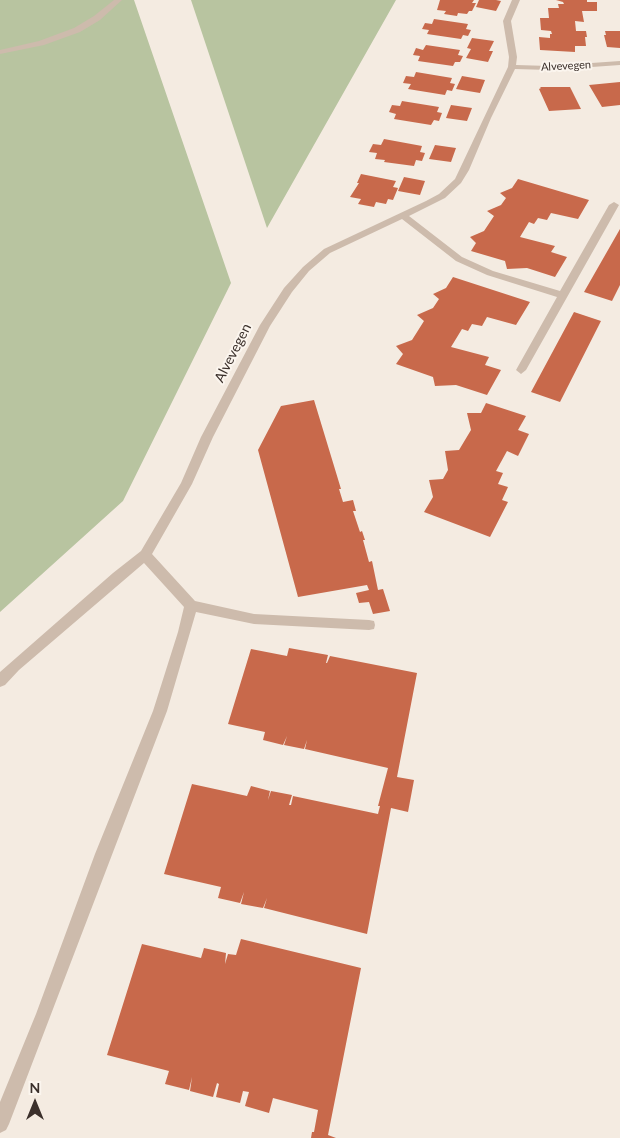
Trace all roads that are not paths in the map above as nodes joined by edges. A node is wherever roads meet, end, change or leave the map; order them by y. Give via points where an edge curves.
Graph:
1 (118, 0) edge
2 (516, 0) edge
3 (0, 52) edge
4 (620, 63) edge
5 (512, 67) junction
6 (614, 205) dead end
7 (403, 216) junction
8 (564, 296) junction
9 (521, 370) dead end
10 (146, 555) junction
11 (191, 606) junction
12 (369, 625) dead end
13 (0, 681) edge
14 (0, 1124) edge

1 - 3 street via 77,30
2 - 5 street via 506,28 513,57
4 - 5 street, Alvevegen
5 - 7 street, Alvevegen via 458,180 442,196
6 - 8 street
7 - 8 street via 459,258 490,273
7 - 10 street, Alvevegen via 327,251 288,290 258,338 186,484
8 - 9 street
10 - 11 street
10 - 13 street, Alvevegen
11 - 12 street via 254,619
11 - 14 street via 160,711

